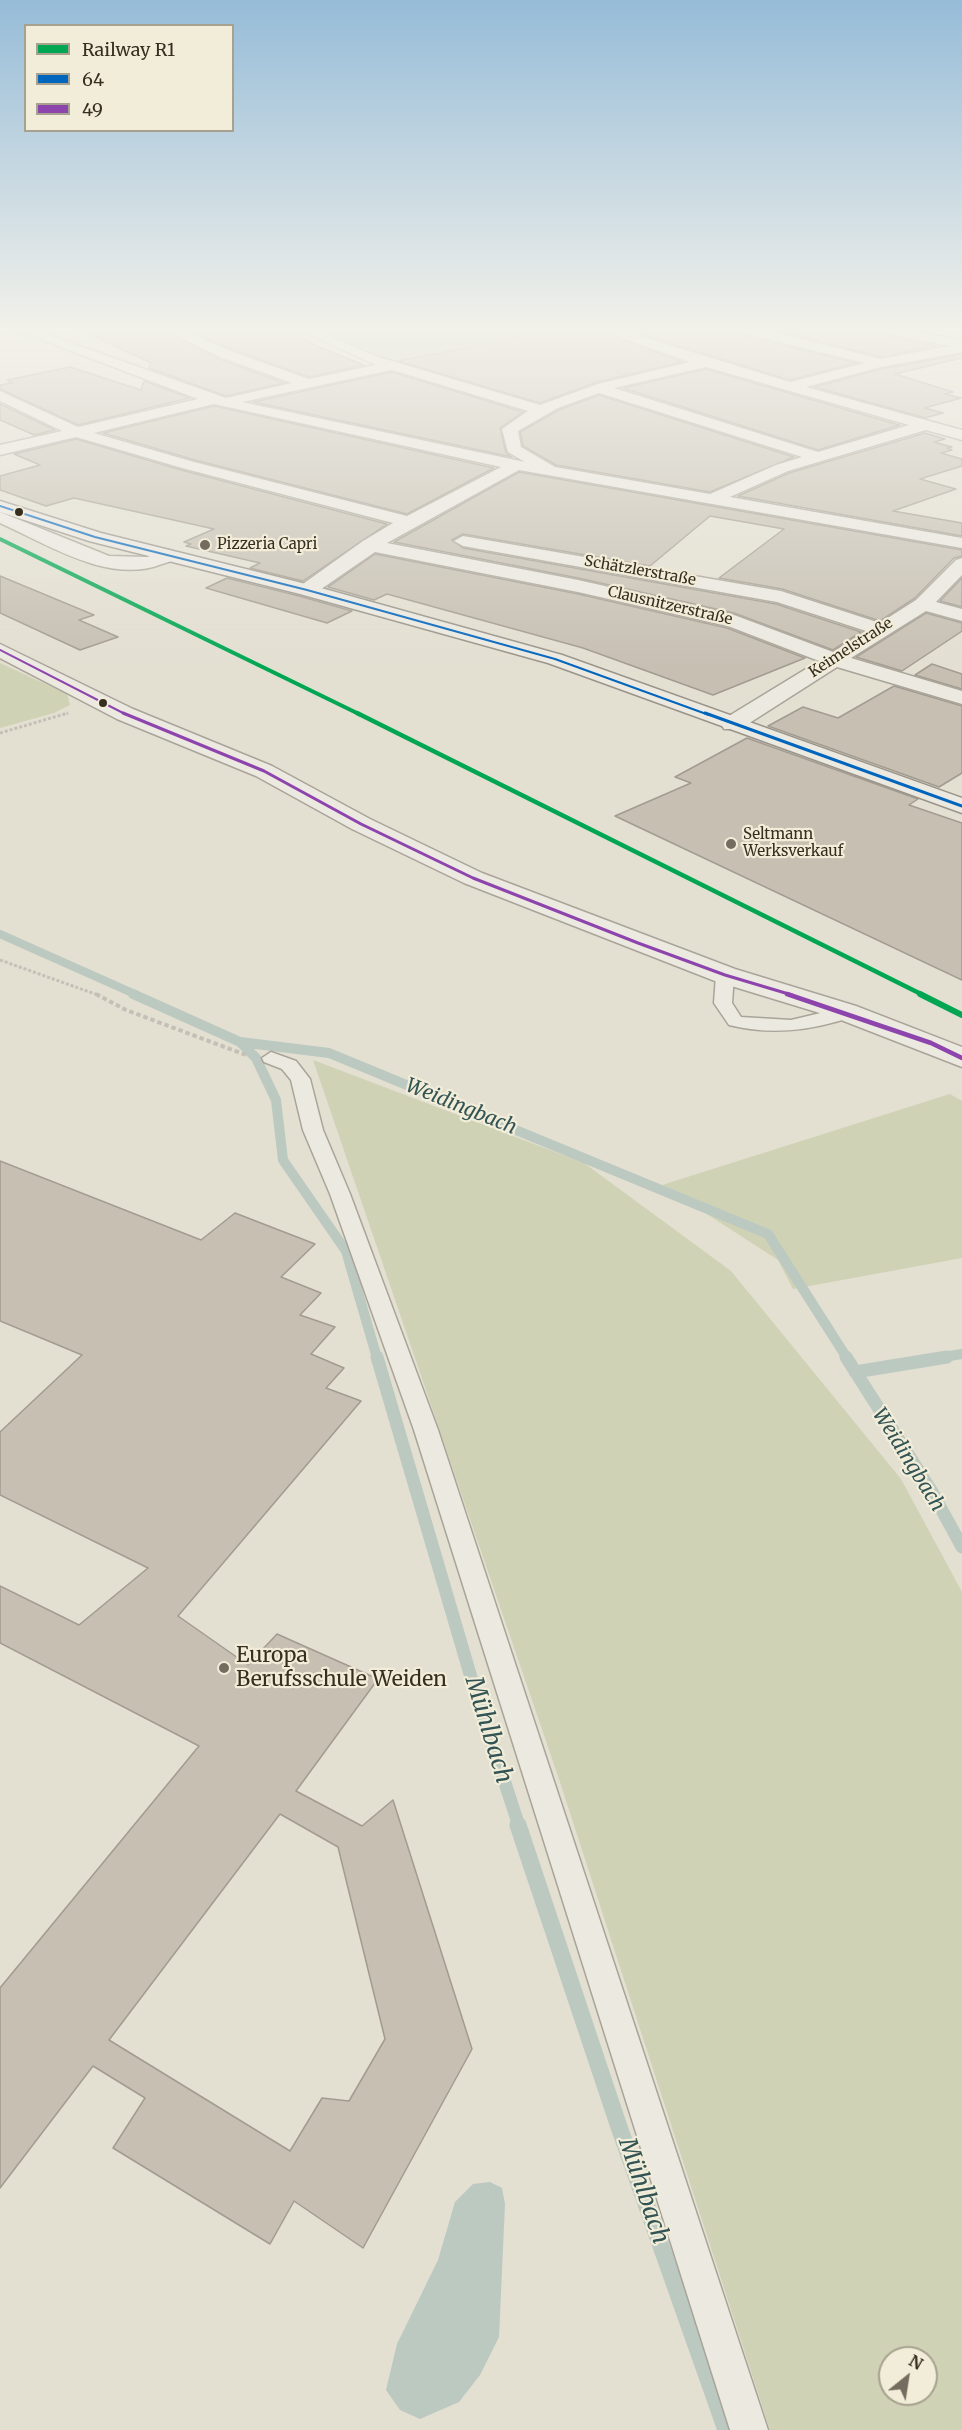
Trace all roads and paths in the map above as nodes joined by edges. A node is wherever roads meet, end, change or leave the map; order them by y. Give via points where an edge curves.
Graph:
1 (36, 441) edge
2 (108, 441) edge
3 (407, 441) edge
4 (512, 441) edge
5 (768, 441) edge
6 (870, 441) edge
7 (0, 450) edge
8 (818, 457) junction
9 (517, 465) junction
10 (550, 469) junction
11 (712, 499) junction
12 (0, 506) edge
13 (0, 517) edge
14 (403, 525) junction
15 (962, 543) edge
16 (369, 545) junction
17 (170, 555) junction
18 (962, 564) edge
19 (307, 590) junction
20 (923, 604) junction
21 (962, 615) edge
22 (880, 629) junction
23 (0, 650) edge
24 (833, 659) junction
25 (962, 698) edge
26 (97, 700) junction
27 (732, 724) junction
28 (0, 733) edge
29 (962, 806) edge
30 (0, 960) edge
31 (724, 975) junction
32 (846, 1012) junction
33 (240, 1054) dead end
34 (270, 1058) dead end
35 (962, 1058) edge
36 (750, 2430) edge

1 - 7 street
2 - 14 street, Schätzlerstraße
3 - 9 street
4 - 10 street via 514,449
5 - 8 street
6 - 8 street
8 - 11 street via 782,468
9 - 10 street
9 - 14 street
10 - 11 street
11 - 15 street
12 - 17 street via 76,532
13 - 17 street via 110,562 131,566 157,563
14 - 16 street
14 - 22 street, Schätzlerstraße via 435,536 781,597
16 - 19 street
16 - 24 street, Clausnitzerstraße via 675,606 734,621
17 - 19 street
18 - 20 street, Keimelstraße
19 - 27 street via 555,658
20 - 21 street
20 - 22 street, Keimelstraße
22 - 24 street, Keimelstraße
23 - 26 street
24 - 25 street, Clausnitzerstraße
24 - 27 street, Keimelstraße
26 - 28 path via 63,715
26 - 31 street via 264,771 473,878
27 - 29 street
30 - 33 path via 86,989 126,1010
31 - 32 street
31 - 32 lane via 723,1003 735,1021 760,1027 806,1025
32 - 35 street
34 - 36 lane via 289,1065 300,1079 313,1130 426,1430

